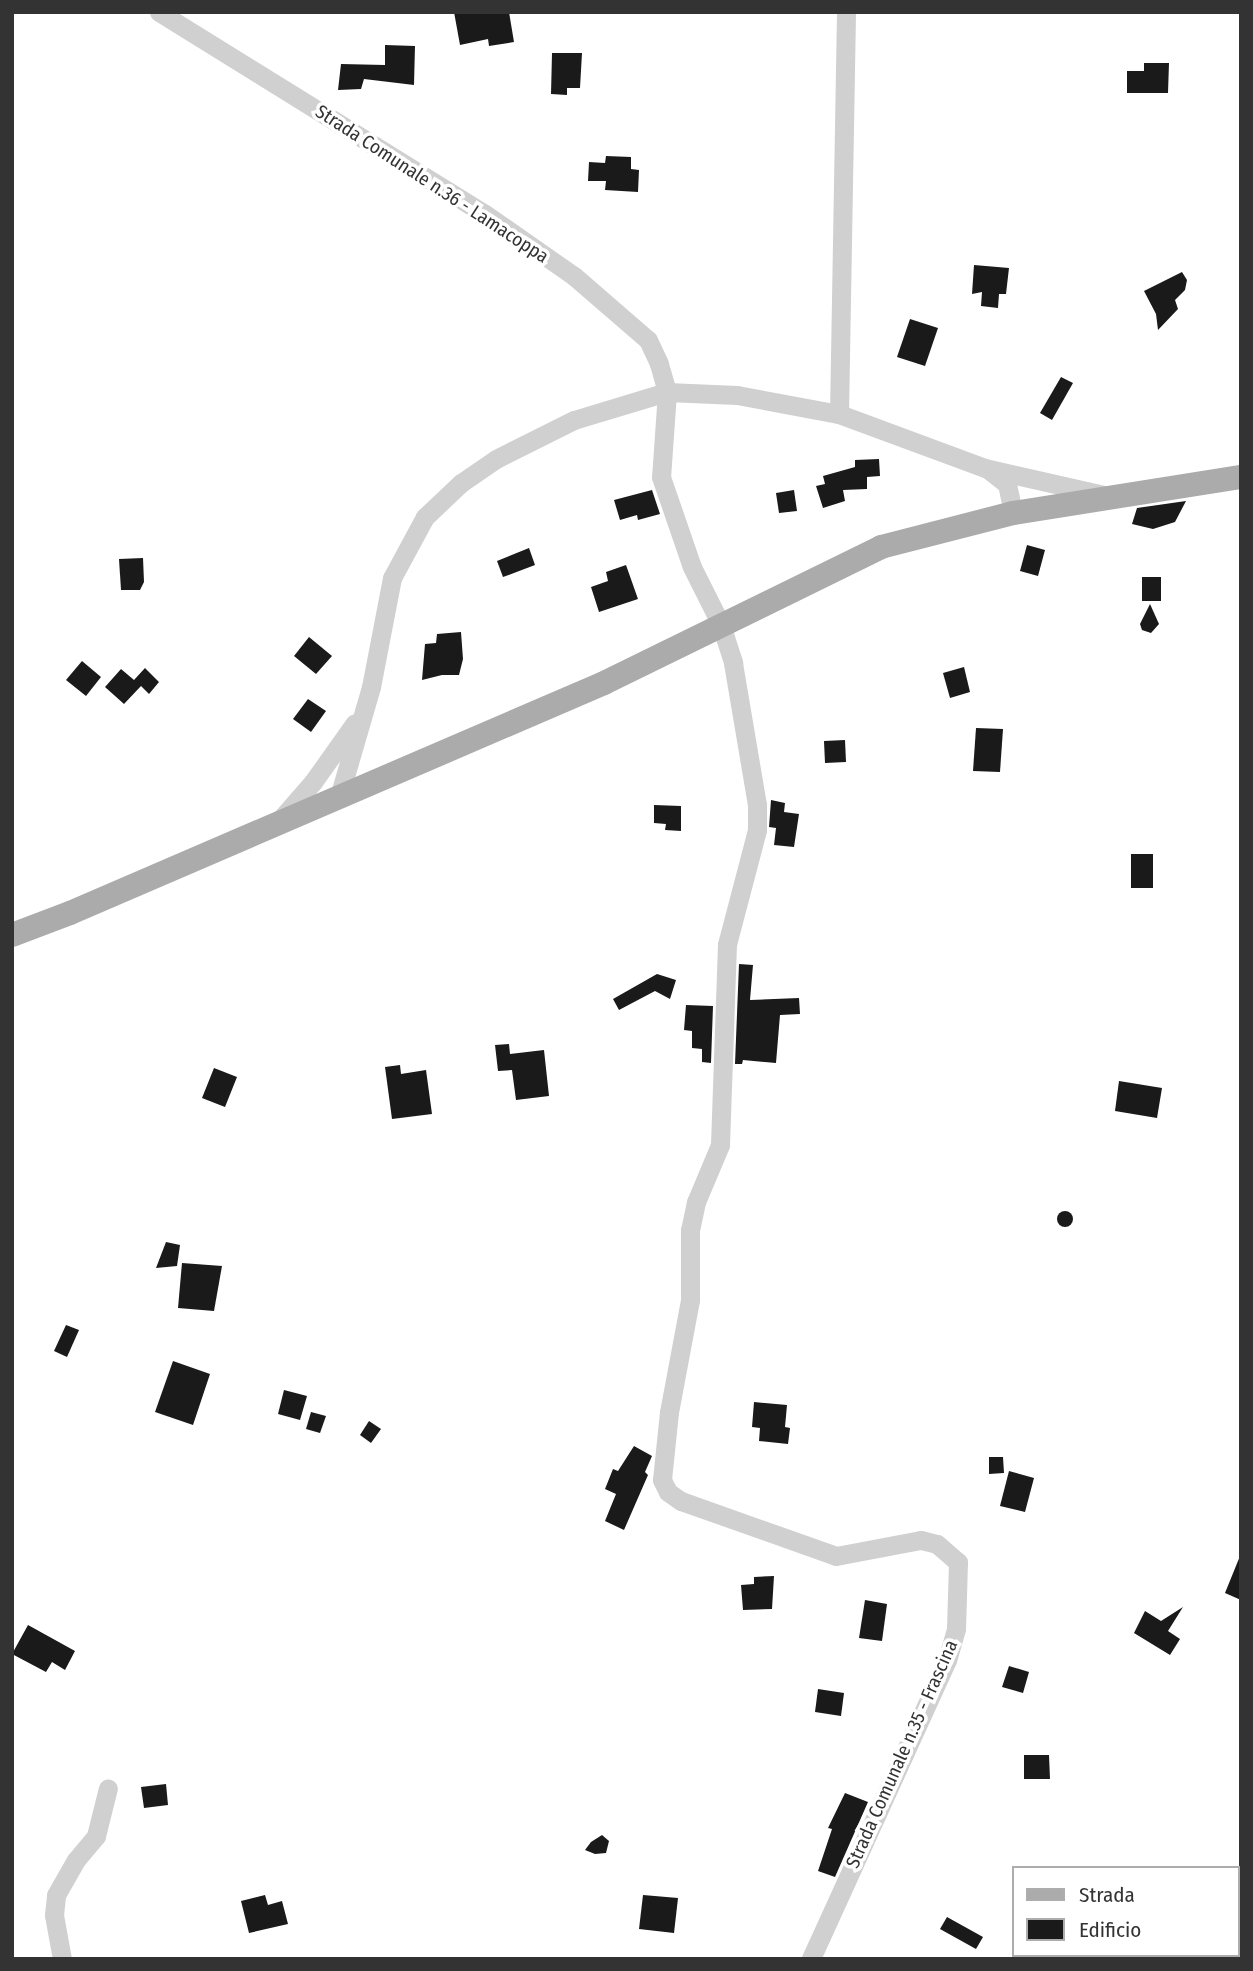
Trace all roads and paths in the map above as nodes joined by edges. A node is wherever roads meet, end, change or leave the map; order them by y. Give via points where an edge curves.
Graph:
1 (159, 12) edge
2 (846, 12) edge
3 (667, 392) junction
4 (839, 414) junction
5 (985, 468) junction
6 (1241, 477) edge
7 (1109, 496) junction
8 (1013, 513) junction
9 (721, 625) junction
10 (370, 687) junction
11 (339, 797) junction
12 (277, 823) junction
13 (12, 934) edge
14 (108, 1788) dead end
15 (62, 1959) edge
16 (811, 1959) edge

1 - 3 street, Strada Comunale n.36 - Lamacoppa via 485,214 574,276 648,340
2 - 4 street
3 - 4 street via 737,395
3 - 9 street via 661,477 692,567
3 - 10 street via 574,420 496,459 461,483 425,517 392,578
4 - 5 street
5 - 7 street
5 - 8 street via 1007,484
6 - 7 main road
7 - 8 main road
8 - 9 main road via 881,547
9 - 11 main road via 604,683
9 - 16 street, Strada Comunale n.35 - Frascina via 750,751 757,831 727,944 720,1145 696,1202 690,1230 690,1300 669,1412 662,1480 668,1492 681,1500 836,1556 920,1540 937,1544 958,1562 956,1629 947,1660
10 - 11 street
10 - 12 street via 351,731
11 - 12 main road
12 - 13 main road
14 - 15 street via 96,1836 55,1895

